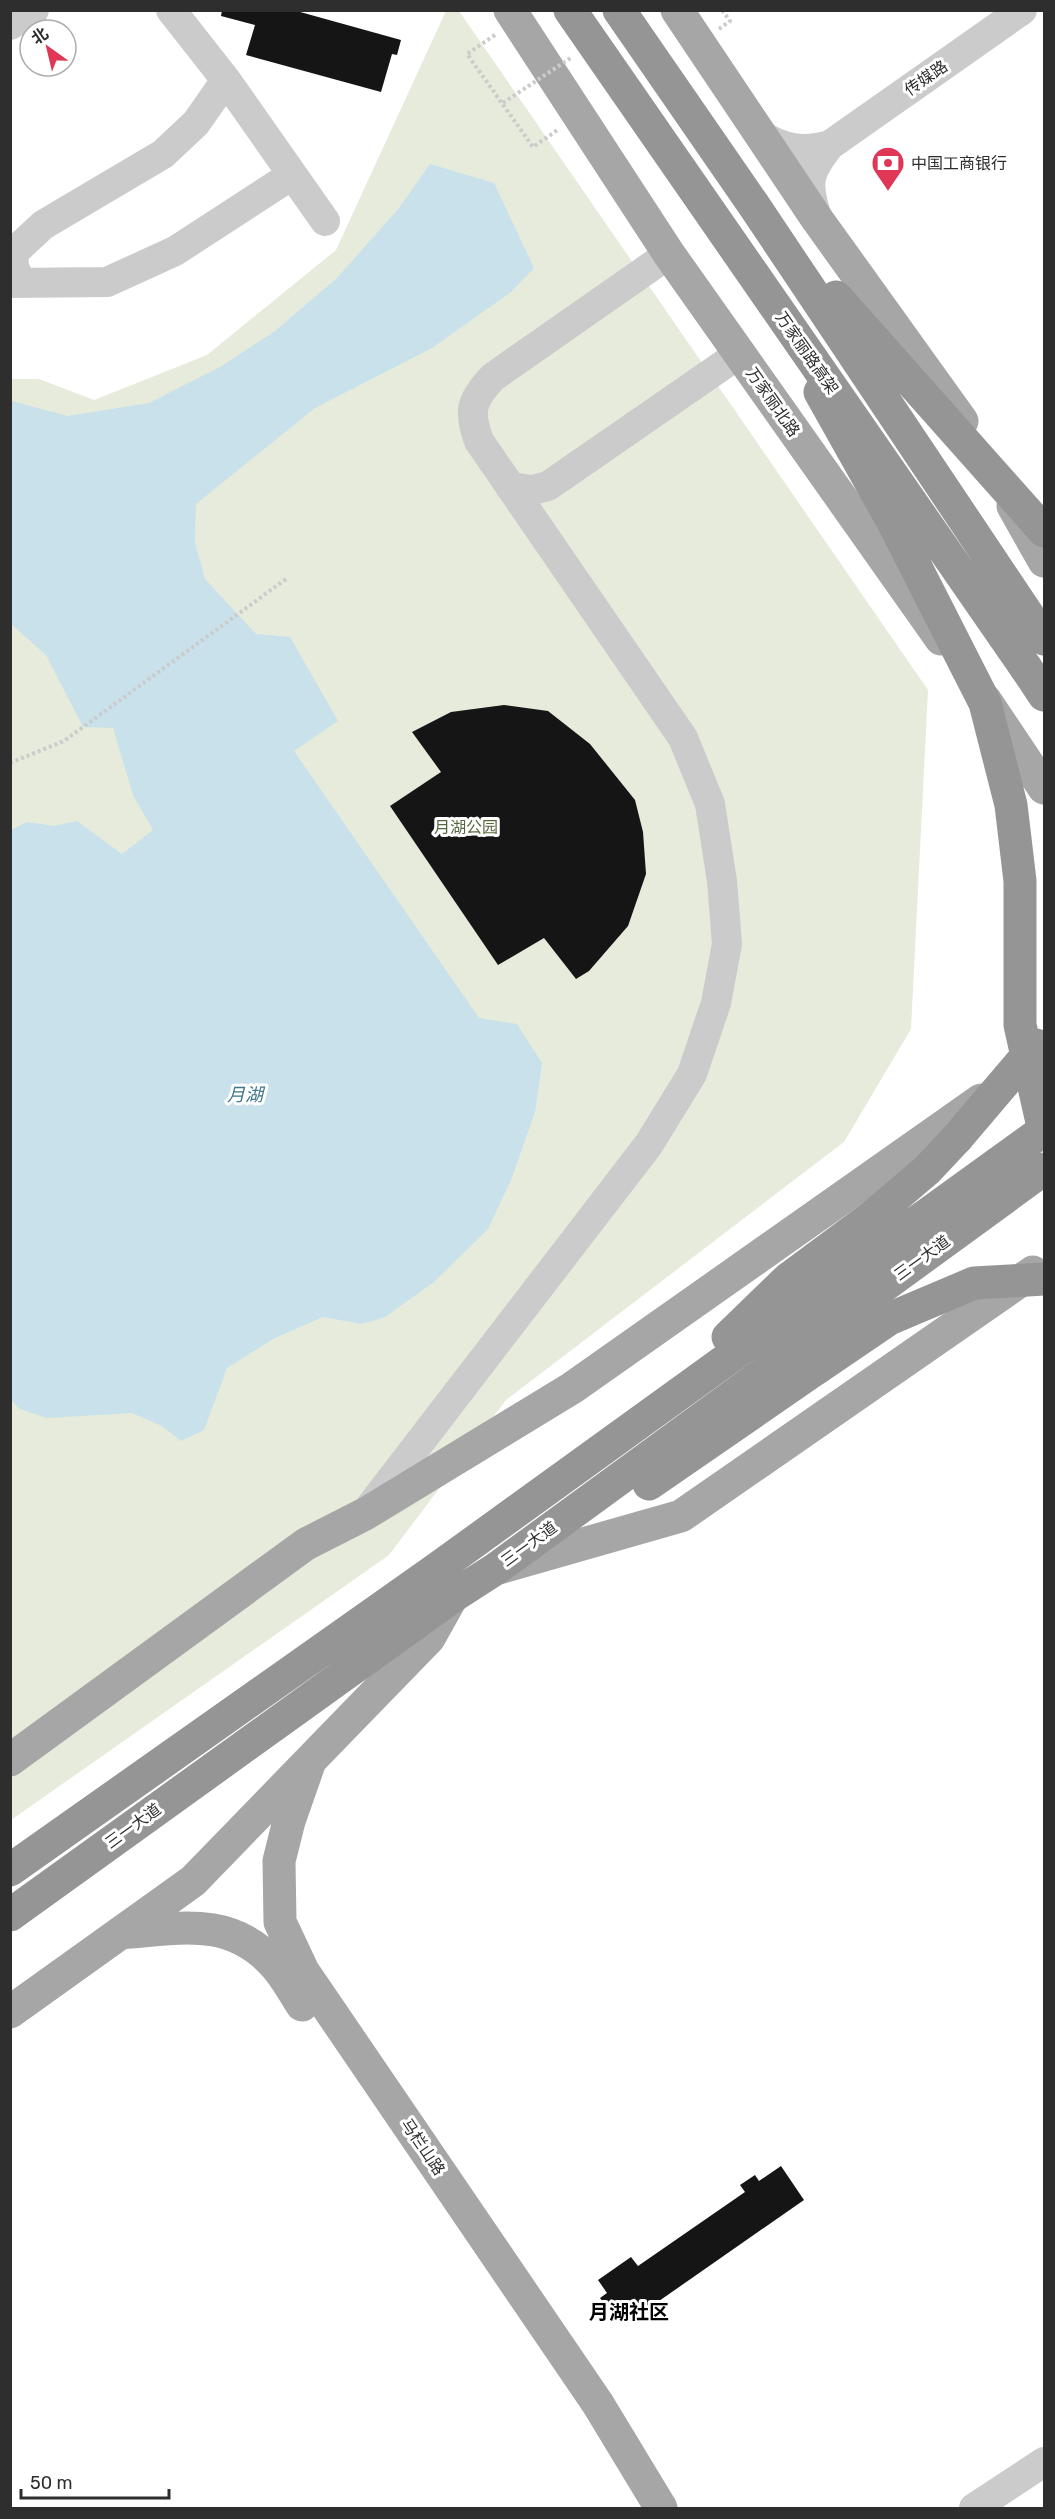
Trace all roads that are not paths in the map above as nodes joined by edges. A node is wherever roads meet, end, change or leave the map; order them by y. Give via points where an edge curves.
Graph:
1 (34, 10) edge
2 (171, 10) edge
3 (570, 10) edge
4 (619, 10) edge
5 (677, 10) edge
6 (1016, 12) edge
7 (513, 16) edge
8 (10, 25) edge
9 (226, 80) junction
10 (759, 134) junction
11 (830, 145) junction
12 (292, 175) junction
13 (753, 204) junction
14 (817, 219) junction
15 (325, 221) dead end
16 (669, 255) junction
17 (755, 278) junction
18 (16, 283) edge
19 (739, 354) junction
20 (548, 486) junction
21 (510, 487) junction
22 (538, 527) junction
23 (1044, 531) edge
24 (1044, 561) edge
25 (1044, 639) edge
26 (1044, 695) edge
27 (1044, 788) edge
28 (1044, 1034) edge
29 (1044, 1130) edge
30 (1044, 1169) edge
31 (1044, 1264) edge
32 (1044, 1279) edge
33 (620, 1435) junction
34 (365, 1514) junction
35 (565, 1518) junction
36 (496, 1568) junction
37 (452, 1597) junction
38 (10, 1760) edge
39 (310, 1761) junction
40 (10, 1870) edge
41 (10, 1915) edge
42 (120, 1934) junction
43 (10, 2012) edge
44 (1044, 2462) edge
45 (638, 2508) edge
46 (661, 2508) edge
47 (974, 2508) edge

1 - 8 street
2 - 9 street
3 - 17 highway, 万家丽路高架, bridge
4 - 13 highway, bridge
5 - 10 main road
6 - 11 street, 传媒路
7 - 16 main road, 万家丽北路
9 - 12 street
9 - 18 street via 196,123 163,154 43,225 13,253
10 - 11 street via 775,144 798,149
10 - 14 main road
11 - 14 street via 810,177 809,191
12 - 15 street
12 - 18 street via 175,251 106,282
13 - 23 highway, bridge
13 - 25 highway, bridge
14 - 24 main road via 967,427
16 - 19 main road, 万家丽北路
16 - 21 street via 493,377 478,393 472,424
17 - 26 highway, 万家丽路高架, bridge
17 - 29 highway, bridge via 893,522 985,703 1011,805 1020,880 1020,1025
19 - 20 street
19 - 27 main road, 万家丽北路
20 - 21 street via 534,490
20 - 22 street via 541,501
21 - 22 street
22 - 34 street via 683,738 710,804 727,944 716,1003 692,1074 649,1144
28 - 33 highway, bridge via 1018,1069 927,1170 788,1279
28 - 34 main road via 1006,1081 949,1124 572,1388
29 - 33 highway, 三一大道
30 - 35 highway, 三一大道
31 - 36 main road via 681,1516
32 - 35 highway, bridge via 974,1282 889,1319 633,1495
33 - 40 highway, 三一大道
34 - 38 main road via 306,1544
35 - 36 highway, 三一大道
36 - 37 highway, 三一大道
37 - 39 main road via 429,1638
37 - 41 highway, 三一大道
39 - 42 main road via 193,1881
39 - 46 main road, 马栏山路 via 279,1861 280,1922 303,1971 597,2404
42 - 43 main road
42 - 45 main road, 马栏山路 via 203,1927 238,1937 273,1962 576,2406
44 - 47 street

